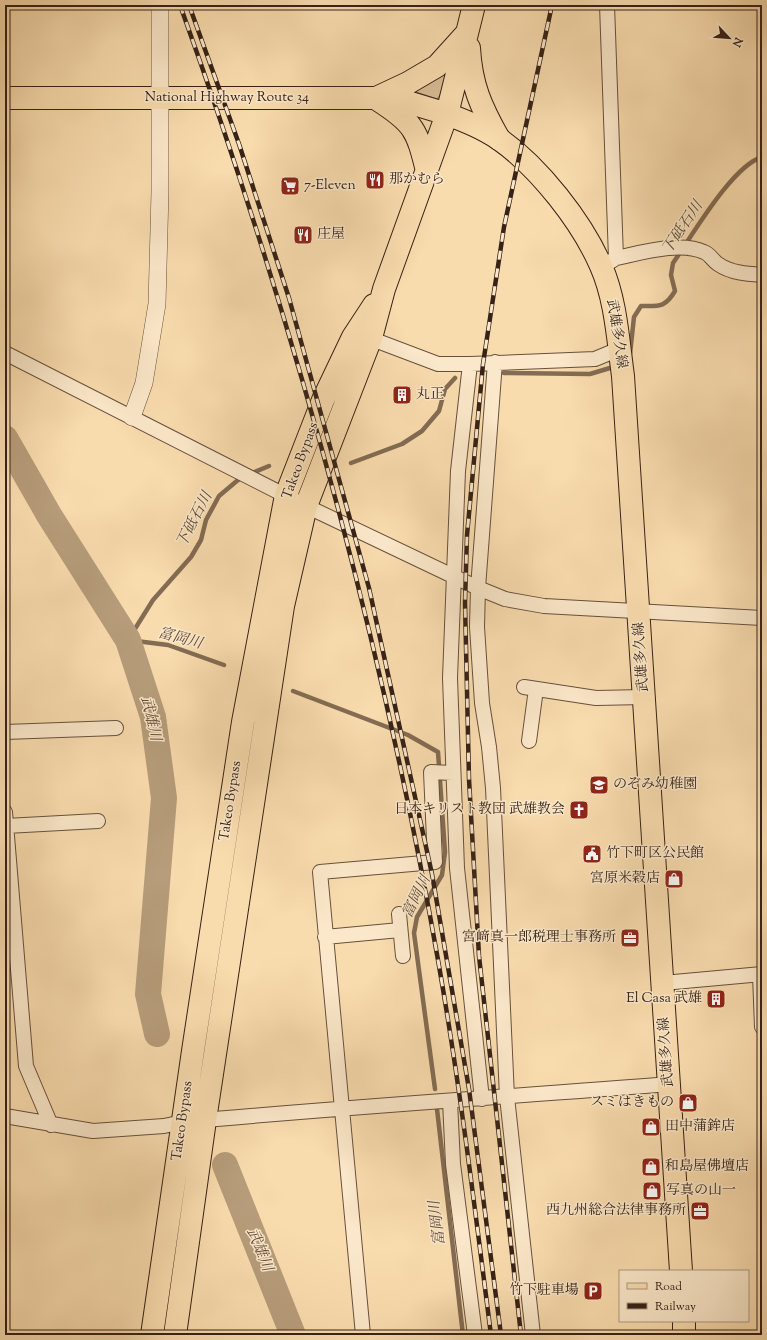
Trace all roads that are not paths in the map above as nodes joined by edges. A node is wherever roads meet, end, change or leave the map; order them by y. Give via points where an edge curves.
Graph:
1 (160, 5) edge
2 (474, 5) edge
3 (607, 5) edge
4 (468, 33) junction
5 (161, 97) junction
6 (5, 98) edge
7 (376, 98) junction
8 (447, 114) junction
9 (499, 139) junction
10 (427, 171) junction
11 (609, 262) junction
12 (762, 275) edge
13 (363, 335) junction
14 (619, 349) junction
15 (5, 352) edge
16 (495, 362) junction
17 (470, 364) junction
18 (132, 417) junction
19 (286, 495) junction
20 (306, 506) junction
21 (453, 576) junction
22 (478, 588) junction
23 (639, 610) junction
24 (762, 618) edge
25 (644, 697) junction
26 (116, 728) dead end
27 (5, 732) edge
28 (529, 741) dead end
29 (452, 773) junction
30 (6, 819) edge
31 (98, 821) dead end
32 (399, 914) dead end
33 (400, 930) junction
34 (325, 937) junction
35 (402, 956) dead end
36 (761, 975) edge
37 (663, 983) junction
38 (762, 1027) edge
39 (669, 1084) junction
40 (507, 1097) junction
41 (482, 1099) junction
42 (450, 1101) junction
43 (342, 1108) junction
44 (5, 1116) edge
45 (205, 1120) junction
46 (183, 1122) junction
47 (51, 1125) junction
48 (681, 1270) edge
49 (684, 1322) edge
50 (152, 1335) edge
51 (175, 1335) edge
52 (363, 1335) edge
53 (475, 1335) edge
54 (533, 1335) edge
55 (684, 1335) edge

1 - 5 street
2 - 4 main road
3 - 11 street
4 - 7 main road via 438,66
4 - 8 main road, Takeo Bypass
4 - 9 main road via 470,72 482,109
5 - 6 main road, National Highway Route 34
5 - 7 main road, National Highway Route 34
5 - 18 street via 157,304 144,383
7 - 8 main road, National Highway Route 34 via 404,101
7 - 10 main road via 398,112 411,125 420,143
8 - 9 main road, 武雄多久線 via 470,122
8 - 10 main road, Takeo Bypass
9 - 11 main road, 武雄多久線 via 539,175 565,206 591,245
10 - 13 main road, Takeo Bypass via 384,289
11 - 12 street via 656,249 683,249 705,252 718,264 741,274
11 - 14 main road, 武雄多久線
13 - 17 street via 438,364
13 - 19 main road, Takeo Bypass via 323,400
13 - 20 main road, Takeo Bypass
14 - 16 street via 595,359
14 - 23 main road, 武雄多久線
15 - 18 street
16 - 17 street
16 - 22 street
17 - 21 street via 458,471
18 - 19 street
19 - 20 street
19 - 46 main road, Takeo Bypass via 243,722
20 - 21 street
20 - 45 main road, Takeo Bypass via 283,606
21 - 22 street
21 - 29 street via 450,678
22 - 23 street via 505,599 544,606
22 - 40 street via 479,671 493,788
23 - 24 street
23 - 25 main road, 武雄多久線
25 - 28 street via 596,698 530,688
25 - 37 main road, 武雄多久線
26 - 27 street
29 - 34 street via 431,772 435,862 320,872
29 - 41 street via 457,868
30 - 31 street
30 - 47 street via 26,1066
32 - 33 street
33 - 34 street
33 - 35 street
34 - 43 street
36 - 37 street
36 - 38 street
37 - 39 main road, 武雄多久線
39 - 40 street
39 - 48 main road, 武雄多久線
40 - 41 street
40 - 54 street
41 - 42 street
42 - 43 street
42 - 53 street via 453,1164
43 - 45 street
43 - 52 street
44 - 47 street
45 - 46 street
45 - 51 main road, Takeo Bypass
46 - 47 street via 164,1126 93,1131
46 - 50 main road, Takeo Bypass
49 - 55 main road

